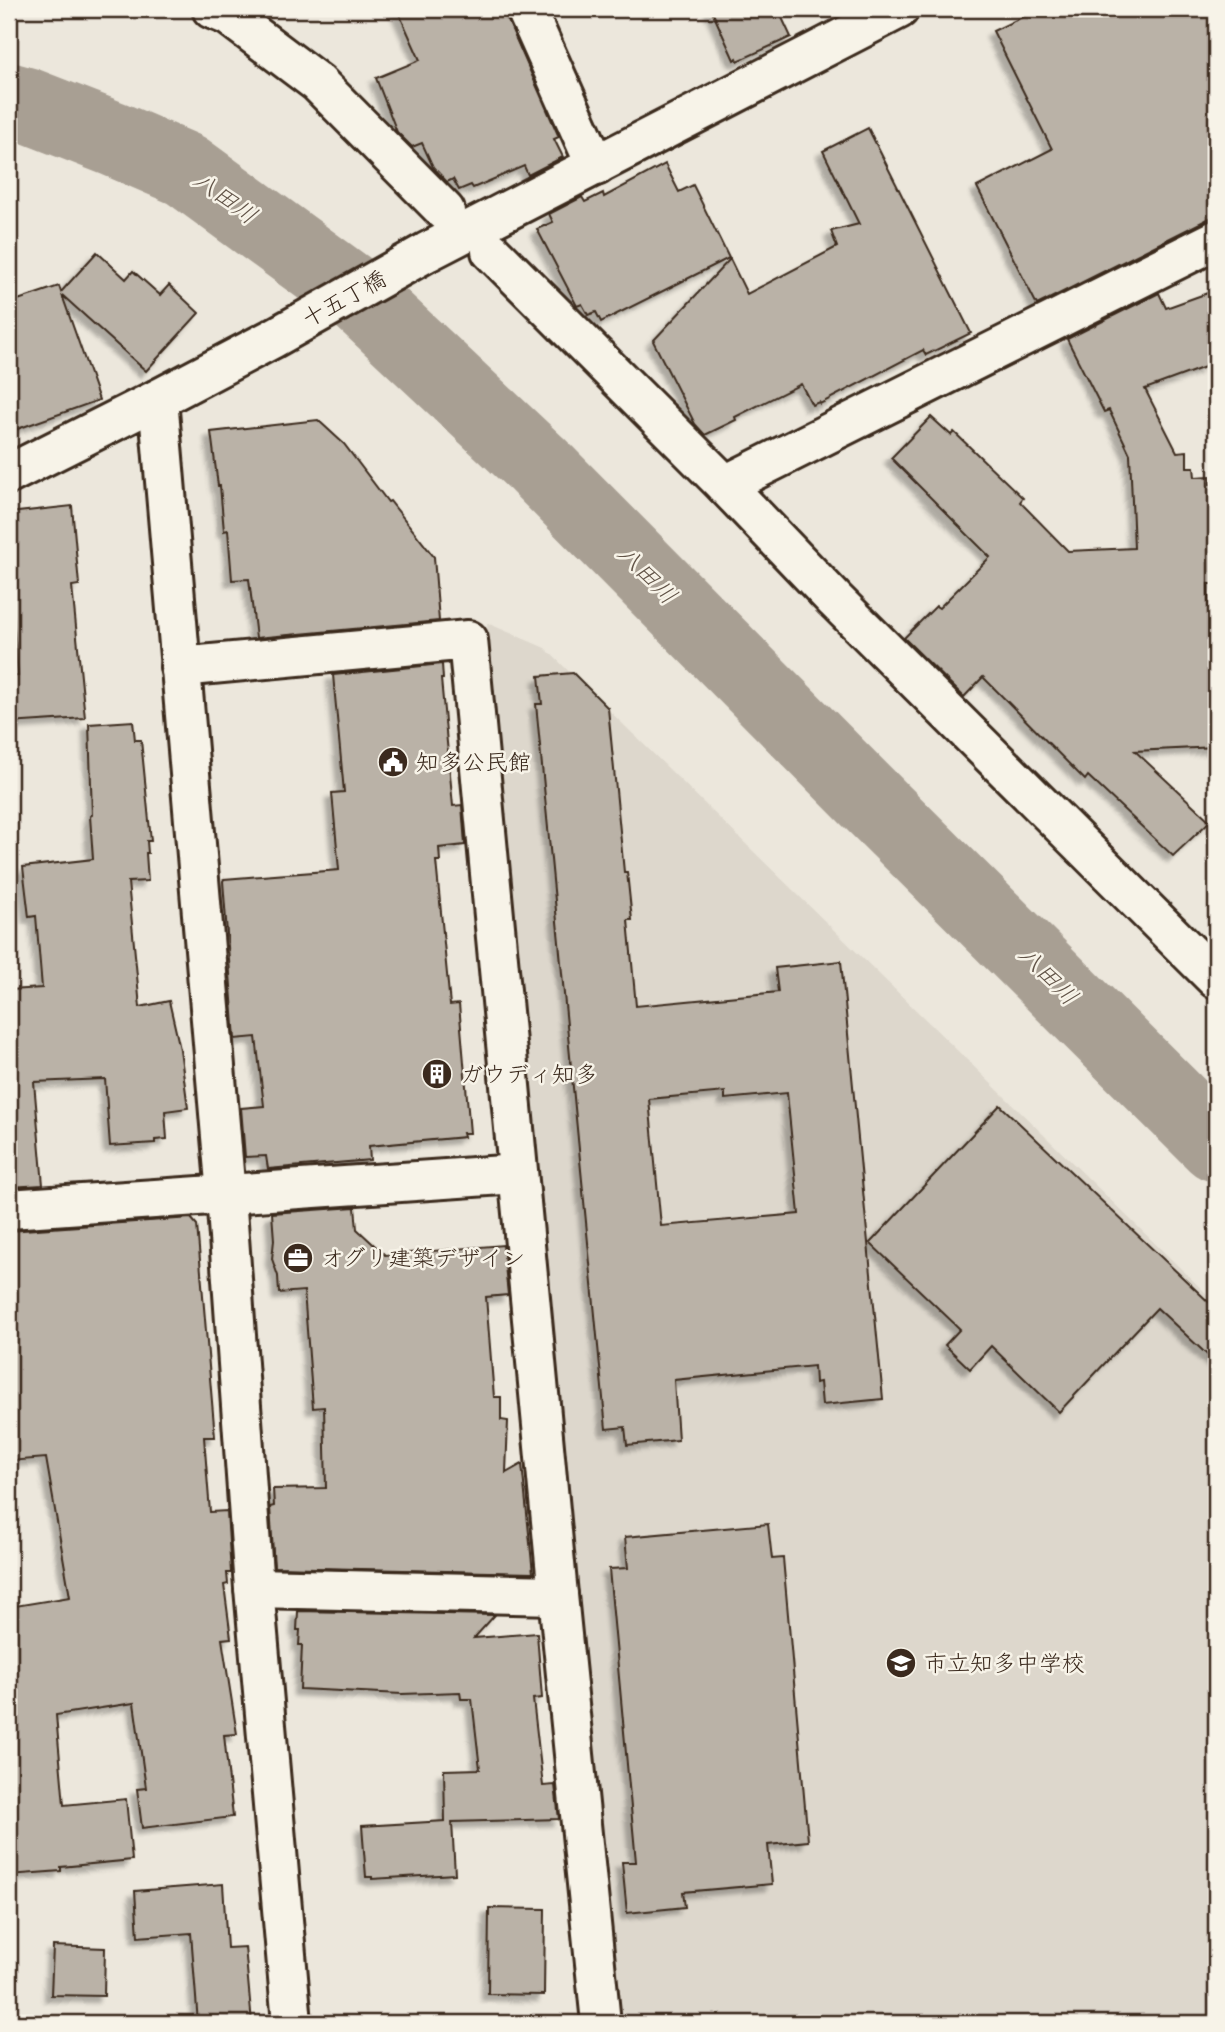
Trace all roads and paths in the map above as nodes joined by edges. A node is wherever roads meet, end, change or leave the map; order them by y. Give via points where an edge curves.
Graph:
1 (212, 9) edge
2 (526, 9) edge
3 (899, 9) edge
4 (847, 20) edge
5 (596, 166) junction
6 (445, 211) dead end
7 (1216, 240) edge
8 (491, 251) dead end
9 (158, 399) junction
10 (9, 474) edge
11 (724, 485) junction
12 (180, 667) junction
13 (1216, 979) edge
14 (519, 1174) junction
15 (226, 1195) junction
16 (9, 1209) edge
17 (254, 1588) junction
18 (558, 1595) junction
19 (292, 2023) edge
20 (601, 2023) edge

1 - 6 street via 229,16 318,83
2 - 5 street
3 - 4 street, 十五丁橋
4 - 5 street, 十五丁橋
5 - 9 street, 十五丁橋
7 - 11 street
8 - 11 street
9 - 10 street, 十五丁橋
9 - 12 street
11 - 13 street
12 - 14 street via 468,640
12 - 15 street
14 - 15 street
14 - 18 street
15 - 16 street
15 - 17 street
17 - 18 street
17 - 19 street
18 - 20 street

